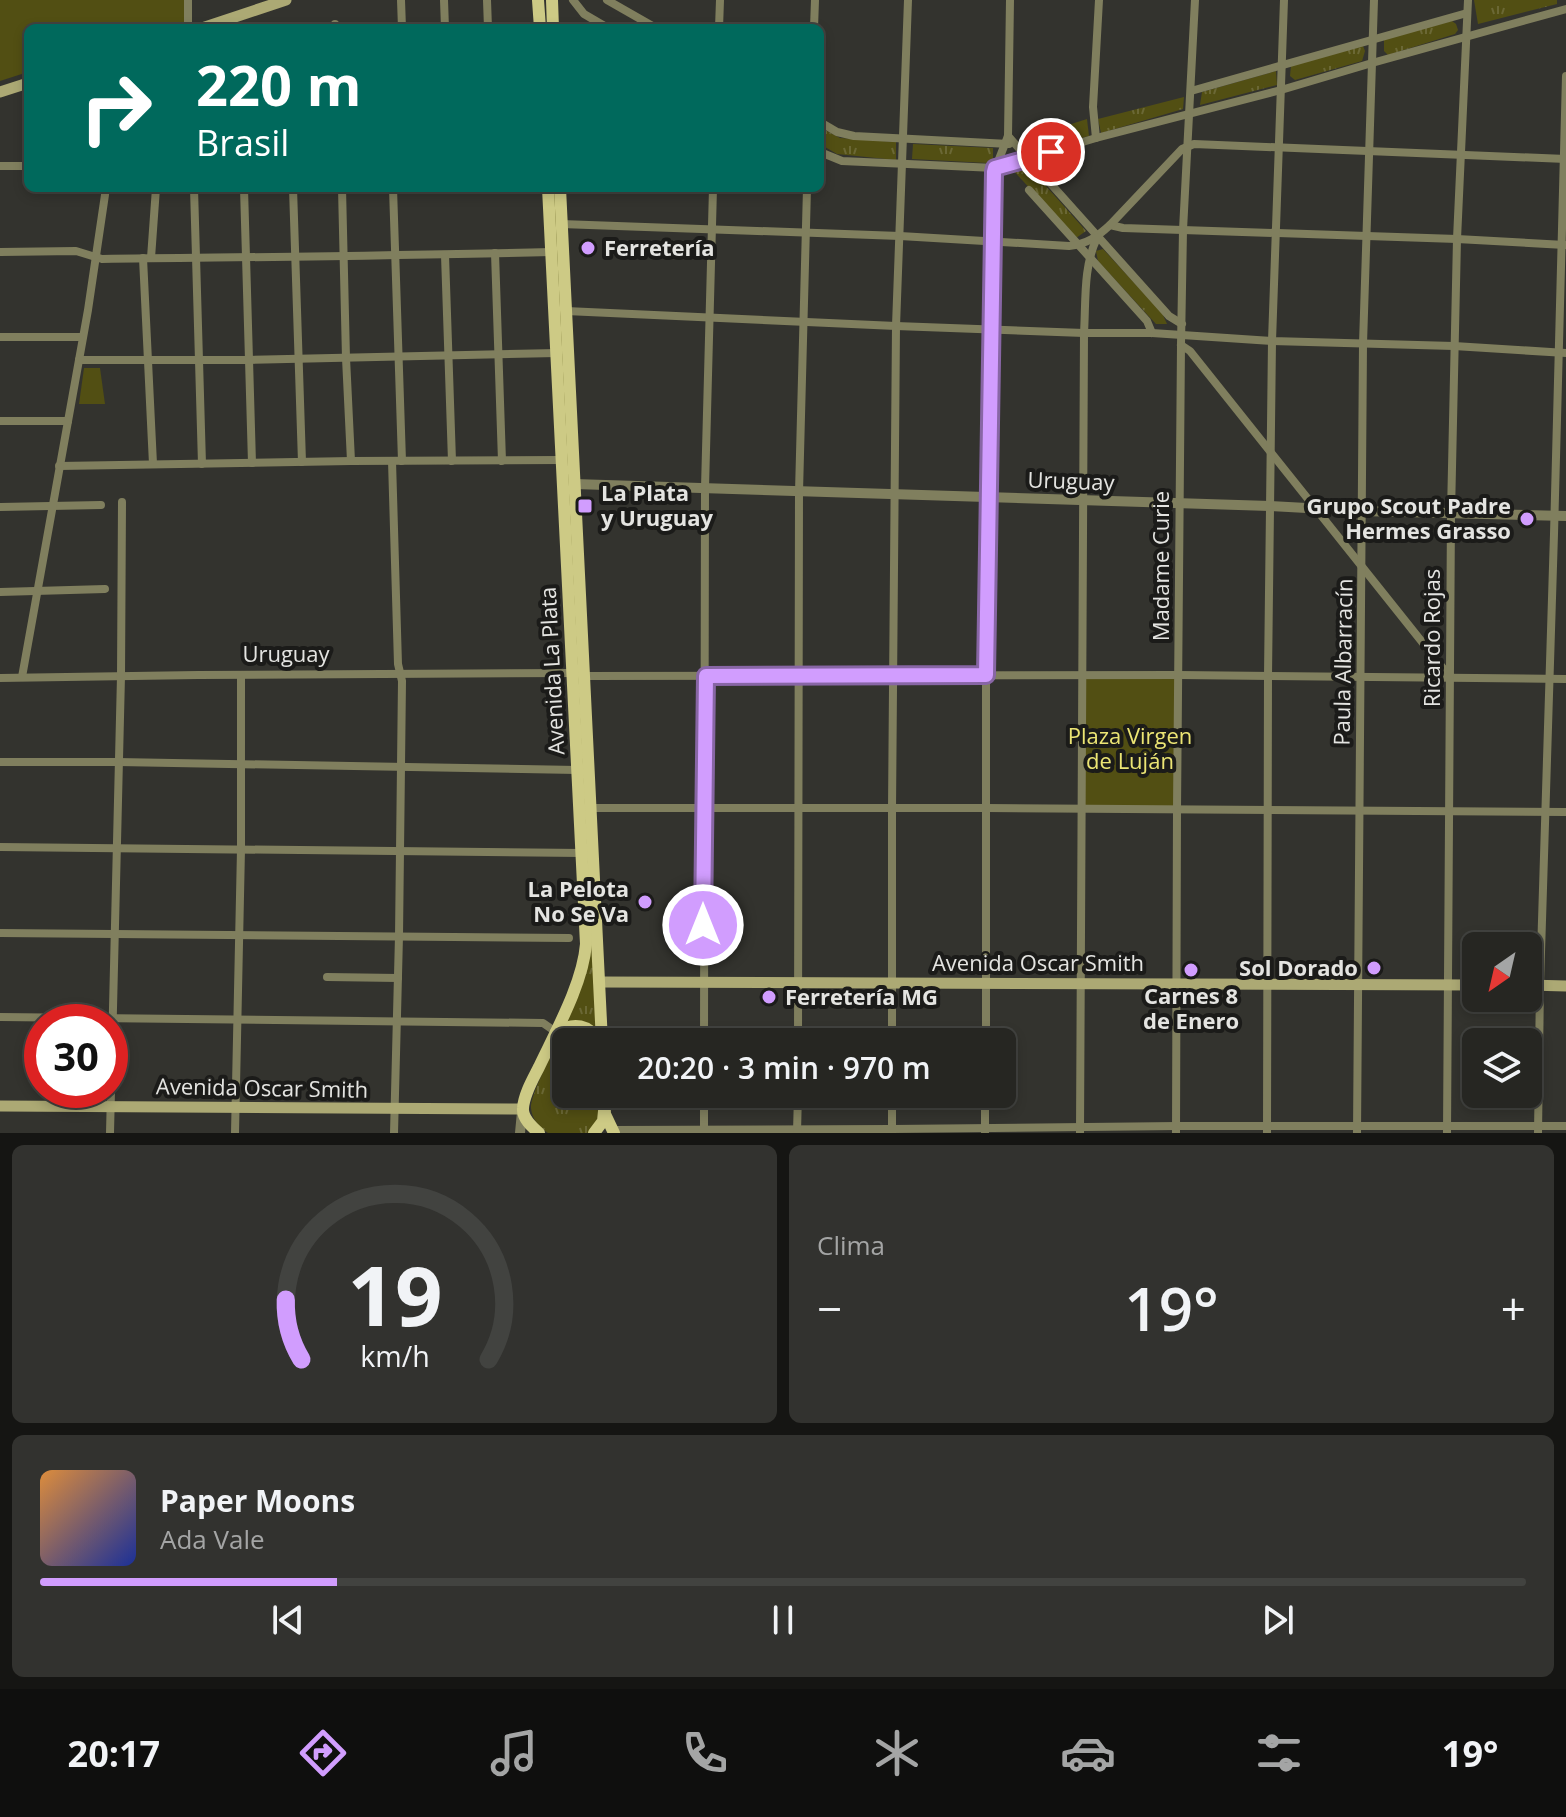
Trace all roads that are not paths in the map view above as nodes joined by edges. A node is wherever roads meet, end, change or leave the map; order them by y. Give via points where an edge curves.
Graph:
1 (188, 0) edge
2 (286, 0) edge
3 (401, 0) edge
4 (444, 0) edge
5 (487, 0) edge
6 (538, 0) edge
7 (552, 0) edge
8 (573, 0) edge
9 (607, 0) edge
10 (720, 0) edge
11 (815, 0) edge
12 (908, 0) edge
13 (1010, 0) edge
14 (1099, 0) edge
15 (1195, 0) edge
16 (1284, 0) edge
17 (1374, 0) edge
18 (1468, 0) edge
19 (1566, 9) edge
20 (1467, 13) junction
21 (232, 23) edge
22 (188, 24) edge
23 (402, 24) edge
24 (445, 24) edge
25 (488, 24) edge
26 (540, 24) edge
27 (553, 24) edge
28 (601, 24) edge
29 (649, 24) edge
30 (719, 24) edge
31 (814, 24) edge
32 (1466, 36) junction
33 (1374, 38) junction
34 (1372, 63) junction
35 (1282, 65) junction
36 (1566, 76) edge
37 (24, 84) edge
38 (1281, 90) junction
39 (1191, 91) junction
40 (0, 92) edge
41 (1188, 114) junction
42 (824, 124) edge
43 (1096, 138) junction
44 (903, 139) junction
45 (1009, 141) junction
46 (1188, 145) junction
47 (1279, 147) junction
48 (1370, 151) junction
49 (1461, 153) junction
50 (824, 154) edge
51 (1028, 159) junction
52 (1565, 159) edge
53 (902, 165) junction
54 (0, 166) edge
55 (24, 166) edge
56 (995, 168) junction
57 (1029, 190) dead end
58 (105, 192) edge
59 (155, 192) edge
60 (194, 192) edge
61 (244, 192) edge
62 (293, 192) edge
63 (342, 192) edge
64 (393, 192) edge
65 (548, 192) edge
66 (560, 192) edge
67 (713, 192) edge
68 (807, 192) edge
69 (561, 224) junction
70 (1110, 225) junction
71 (711, 230) junction
72 (1183, 230) junction
73 (805, 233) junction
74 (1275, 234) junction
75 (900, 236) junction
76 (1097, 237) junction
77 (1366, 237) junction
78 (1457, 239) junction
79 (993, 241) junction
80 (1564, 244) edge
81 (1078, 245) junction
82 (0, 252) edge
83 (551, 252) junction
84 (495, 253) junction
85 (395, 254) junction
86 (343, 255) junction
87 (445, 255) junction
88 (95, 256) junction
89 (295, 256) junction
90 (195, 257) junction
91 (245, 257) junction
92 (1089, 257) junction
93 (147, 258) junction
94 (566, 311) junction
95 (709, 317) junction
96 (802, 322) junction
97 (1182, 324) junction
98 (896, 326) junction
99 (992, 329) junction
100 (1084, 333) junction
101 (1152, 333) junction
102 (1181, 335) junction
103 (0, 337) edge
104 (82, 337) junction
105 (1272, 341) junction
106 (1363, 344) junction
107 (1181, 345) junction
108 (1454, 346) junction
109 (557, 353) junction
110 (1562, 353) edge
111 (449, 355) junction
112 (499, 355) junction
113 (398, 356) junction
114 (346, 358) junction
115 (298, 359) junction
116 (79, 360) junction
117 (197, 360) junction
118 (248, 360) junction
119 (150, 361) junction
120 (0, 421) edge
121 (68, 421) junction
122 (1271, 451) junction
123 (562, 460) junction
124 (351, 461) junction
125 (397, 461) junction
126 (452, 461) junction
127 (502, 461) junction
128 (302, 462) junction
129 (252, 463) junction
130 (153, 464) junction
131 (202, 464) junction
132 (59, 466) junction
133 (574, 484) junction
134 (705, 488) junction
135 (799, 492) junction
136 (894, 495) junction
137 (989, 499) junction
138 (1084, 501) junction
139 (122, 502) dead end
140 (1179, 504) junction
141 (101, 505) dead end
142 (53, 506) junction
143 (1270, 506) junction
144 (0, 507) edge
145 (1316, 509) junction
146 (1361, 511) junction
147 (1451, 513) junction
148 (1554, 516) junction
149 (1566, 516) edge
150 (1362, 565) junction
151 (105, 589) dead end
152 (38, 591) junction
153 (0, 592) edge
154 (400, 674) junction
155 (578, 674) junction
156 (241, 675) junction
157 (799, 675) junction
158 (986, 675) junction
159 (1179, 675) junction
160 (121, 676) junction
161 (706, 676) junction
162 (893, 676) junction
163 (1083, 676) junction
164 (1268, 676) junction
165 (22, 677) junction
166 (1359, 677) junction
167 (0, 678) edge
168 (1451, 678) junction
169 (1549, 678) junction
170 (1566, 679) edge
171 (0, 762) edge
172 (118, 762) junction
173 (242, 765) junction
174 (400, 766) junction
175 (577, 770) junction
176 (590, 808) junction
177 (704, 808) junction
178 (986, 808) junction
179 (797, 809) junction
180 (892, 809) junction
181 (1081, 809) junction
182 (1177, 810) junction
183 (1268, 811) junction
184 (1450, 811) junction
185 (1360, 812) junction
186 (1545, 812) junction
187 (1566, 812) edge
188 (0, 847) edge
189 (118, 848) junction
190 (241, 849) junction
191 (400, 852) junction
192 (582, 853) junction
193 (1537, 932) edge
194 (0, 933) edge
195 (115, 933) junction
196 (239, 934) junction
197 (399, 936) junction
198 (569, 938) dead end
199 (327, 977) dead end
200 (398, 978) junction
201 (599, 982) junction
202 (892, 982) junction
203 (1081, 982) junction
204 (703, 983) junction
205 (798, 983) junction
206 (987, 983) junction
207 (1177, 983) junction
208 (1268, 984) junction
209 (1359, 984) junction
210 (1449, 985) junction
211 (1462, 985) edge
212 (1542, 985) edge
213 (1566, 986) edge
214 (113, 1004) edge
215 (1535, 1012) edge
216 (0, 1017) edge
217 (24, 1017) edge
218 (128, 1019) edge
219 (236, 1020) junction
220 (397, 1021) junction
221 (558, 1028) edge
222 (565, 1028) edge
223 (586, 1028) edge
224 (601, 1028) edge
225 (704, 1028) edge
226 (798, 1028) edge
227 (892, 1028) edge
228 (986, 1028) edge
229 (552, 1029) edge
230 (552, 1040) edge
231 (0, 1106) edge
232 (24, 1106) edge
233 (128, 1107) edge
234 (111, 1108) edge
235 (235, 1108) junction
236 (604, 1108) joint
237 (704, 1108) edge
238 (798, 1108) edge
239 (892, 1108) edge
240 (985, 1108) edge
241 (395, 1110) junction
242 (523, 1110) junction
243 (1566, 1126) edge
244 (704, 1129) junction
245 (1176, 1129) edge
246 (1267, 1129) edge
247 (1447, 1129) edge
248 (985, 1130) edge
249 (1080, 1130) edge
250 (1357, 1130) edge
251 (1538, 1130) edge
252 (613, 1131) edge
253 (797, 1131) edge
254 (892, 1131) edge
255 (110, 1133) edge
256 (235, 1133) edge
257 (394, 1133) edge
258 (520, 1133) edge
259 (539, 1133) edge
260 (594, 1133) edge

1 - 22 street
2 - 21 main road
3 - 23 street
4 - 24 street
5 - 25 street
6 - 26 main road
7 - 27 main road
8 - 28 street
9 - 29 street
10 - 30 street
11 - 31 street
12 - 44 street
13 - 45 street
14 - 43 street
15 - 39 street, Madame Curie
16 - 35 street
17 - 33 street, Paula Albarracín
18 - 20 street, Ricardo Rojas
19 - 32 street
20 - 32 street, Ricardo Rojas
20 - 33 street
32 - 34 street
32 - 49 street, Ricardo Rojas
33 - 34 street, Paula Albarracín
33 - 35 street
34 - 38 street
34 - 48 street, Paula Albarracín
35 - 38 street
35 - 39 street
36 - 52 street
37 - 40 main road
38 - 41 street
38 - 47 street
39 - 41 street, Madame Curie
41 - 43 street
41 - 46 street, Madame Curie
42 - 44 street via 844,134
43 - 51 street
44 - 45 street
44 - 53 street
45 - 51 street
45 - 56 street
46 - 47 street
46 - 70 street
46 - 72 street, Madame Curie
47 - 48 street
47 - 74 street
48 - 49 street
48 - 77 street, Paula Albarracín
49 - 52 street
49 - 78 street, Ricardo Rojas
50 - 53 street via 842,161
51 - 56 street
51 - 76 street
52 - 80 street
53 - 56 street
53 - 75 street
54 - 55 street
56 - 79 street
57 - 81 street
58 - 88 street
59 - 93 street
60 - 90 street
61 - 91 street
62 - 89 street
63 - 86 street
64 - 85 street
65 - 83 main road, Avenida La Plata
66 - 69 main road, Avenida La Plata
67 - 71 street
68 - 73 street
69 - 71 street
69 - 94 main road, Avenida La Plata
70 - 72 street
70 - 76 street
71 - 73 street
71 - 95 street
72 - 74 street
72 - 97 street, Madame Curie
73 - 75 street
73 - 96 street
74 - 77 street
74 - 105 street
75 - 79 street
75 - 98 street
76 - 81 street
76 - 92 street
76 - 97 street
77 - 78 street
77 - 106 street, Paula Albarracín
78 - 80 street
78 - 108 street, Ricardo Rojas
79 - 81 street
79 - 99 street
80 - 110 street
81 - 92 street
82 - 88 street via 76,251
83 - 84 street
83 - 109 main road, Avenida La Plata
84 - 87 street
84 - 112 street
85 - 86 street
85 - 87 street
85 - 113 street
86 - 89 street
86 - 114 street
87 - 111 street
88 - 93 street
88 - 104 street
89 - 91 street
89 - 115 street
90 - 91 street
90 - 93 street
90 - 117 street
91 - 118 street
92 - 100 street
92 - 101 street
93 - 119 street
94 - 95 street
94 - 133 main road, Avenida La Plata
95 - 96 street
95 - 134 street
96 - 98 street
96 - 135 street
97 - 102 street, Madame Curie
98 - 99 street
98 - 136 street
99 - 100 street
99 - 137 street
100 - 101 street
100 - 138 street
101 - 102 street
102 - 105 street
102 - 107 street, Madame Curie
103 - 104 street
104 - 116 street
105 - 106 street
105 - 122 street
106 - 108 street
106 - 146 street, Paula Albarracín
107 - 122 street
107 - 140 street, Madame Curie
108 - 110 street
108 - 147 street, Ricardo Rojas
109 - 112 street
109 - 123 main road, Avenida La Plata
110 - 148 street
111 - 112 street
111 - 113 street
111 - 126 street
112 - 127 street
113 - 114 street
113 - 125 street
114 - 115 street
114 - 124 street
115 - 118 street
115 - 128 street
116 - 119 street
116 - 121 street
117 - 118 street
117 - 119 street
117 - 131 street
118 - 129 street
119 - 130 street
120 - 121 street
121 - 132 street
122 - 143 street
122 - 145 street
123 - 127 street
123 - 155 main road, Avenida La Plata
124 - 125 street
124 - 128 street
125 - 126 street
125 - 154 street
126 - 127 street
128 - 129 street
129 - 131 street
130 - 131 street
130 - 132 street
132 - 142 street
133 - 134 street, Uruguay
133 - 155 main road, Avenida La Plata
134 - 135 street, Uruguay
134 - 161 street
135 - 136 street, Uruguay
135 - 157 street
136 - 137 street, Uruguay
136 - 162 street
137 - 138 street, Uruguay
137 - 158 street
138 - 140 street, Uruguay
138 - 163 street
139 - 160 street
140 - 143 street, Uruguay
140 - 159 street, Madame Curie
141 - 142 street
142 - 144 street
142 - 152 street
143 - 145 street, Uruguay
143 - 164 street
145 - 146 street, Uruguay
145 - 150 street
146 - 147 street, Uruguay
146 - 150 street, Paula Albarracín
147 - 148 street, Uruguay
147 - 168 street, Ricardo Rojas
148 - 149 street, Uruguay
148 - 169 street
150 - 166 street, Paula Albarracín
150 - 168 street
151 - 152 street
152 - 153 street
152 - 165 street
154 - 155 street, Uruguay
154 - 156 street, Uruguay
154 - 174 street
155 - 161 street, Uruguay
155 - 175 main road, Avenida La Plata
155 - 176 main road, Avenida La Plata
156 - 160 street, Uruguay
156 - 173 street
157 - 161 street, Uruguay
157 - 162 street, Uruguay
157 - 179 street
158 - 162 street, Uruguay
158 - 163 street, Uruguay
158 - 178 street
159 - 163 street, Uruguay
159 - 164 street, Uruguay
159 - 182 street, Madame Curie
160 - 165 street, Uruguay
160 - 172 street
161 - 177 street
162 - 180 street
163 - 181 street
164 - 166 street, Uruguay
164 - 183 street
165 - 167 street, Uruguay
166 - 168 street, Uruguay
166 - 185 street, Paula Albarracín
168 - 169 street, Uruguay
168 - 184 street, Ricardo Rojas
169 - 170 street, Uruguay
169 - 186 street
171 - 172 street
172 - 173 street
172 - 189 street
173 - 174 street
173 - 190 street
174 - 175 street
174 - 191 street
175 - 192 main road, Avenida La Plata
176 - 177 street
176 - 201 main road, Avenida La Plata
177 - 179 street
177 - 204 street
178 - 180 street
178 - 181 street
178 - 206 street
179 - 180 street
179 - 205 street
180 - 202 street
181 - 182 street
181 - 203 street
182 - 183 street
182 - 207 street, Madame Curie
183 - 185 street
183 - 208 street
184 - 185 street
184 - 186 street
184 - 210 street, Ricardo Rojas
185 - 209 street, Paula Albarracín
186 - 187 street
186 - 193 street
188 - 189 street
189 - 190 street
189 - 195 street
190 - 191 street
190 - 196 street
191 - 192 street
191 - 197 street
192 - 221 main road, Avenida La Plata via 585,958
194 - 195 street
195 - 196 street
195 - 214 street
196 - 197 street
196 - 219 street
197 - 198 street
197 - 200 street
199 - 200 street
200 - 220 street
201 - 204 main road, Avenida Oscar Smith
201 - 224 main road, Avenida La Plata
202 - 205 main road, Avenida Oscar Smith
202 - 206 main road, Avenida Oscar Smith
202 - 227 street
203 - 206 main road, Avenida Oscar Smith
203 - 207 main road, Avenida Oscar Smith
203 - 249 street
204 - 205 main road, Avenida Oscar Smith
204 - 225 street
205 - 226 street
206 - 228 street
207 - 208 main road, Avenida Oscar Smith
207 - 245 street, Madame Curie
208 - 209 main road, Avenida Oscar Smith
208 - 246 street
209 - 210 main road, Avenida Oscar Smith
209 - 250 street, Paula Albarracín
210 - 211 main road, Avenida Oscar Smith
210 - 247 street, Ricardo Rojas
212 - 213 main road
215 - 251 street
216 - 217 street
218 - 219 street
219 - 220 street
219 - 235 street
220 - 229 street via 543,1023
220 - 241 street
222 - 223 main road
230 - 242 main road, Avenida La Plata
231 - 232 main road, Avenida Oscar Smith
233 - 235 main road, Avenida Oscar Smith
234 - 255 street
235 - 241 main road, Avenida Oscar Smith
235 - 256 street
236 - 252 main road
236 - 260 main road
237 - 244 street
238 - 253 street
239 - 254 street
240 - 248 street
241 - 242 main road, Avenida Oscar Smith
241 - 257 street
242 - 258 street
242 - 259 main road
243 - 251 street
244 - 252 street
244 - 253 street
245 - 246 street
245 - 249 street
246 - 250 street
247 - 250 street
247 - 251 street
248 - 249 street
248 - 254 street
253 - 254 street

